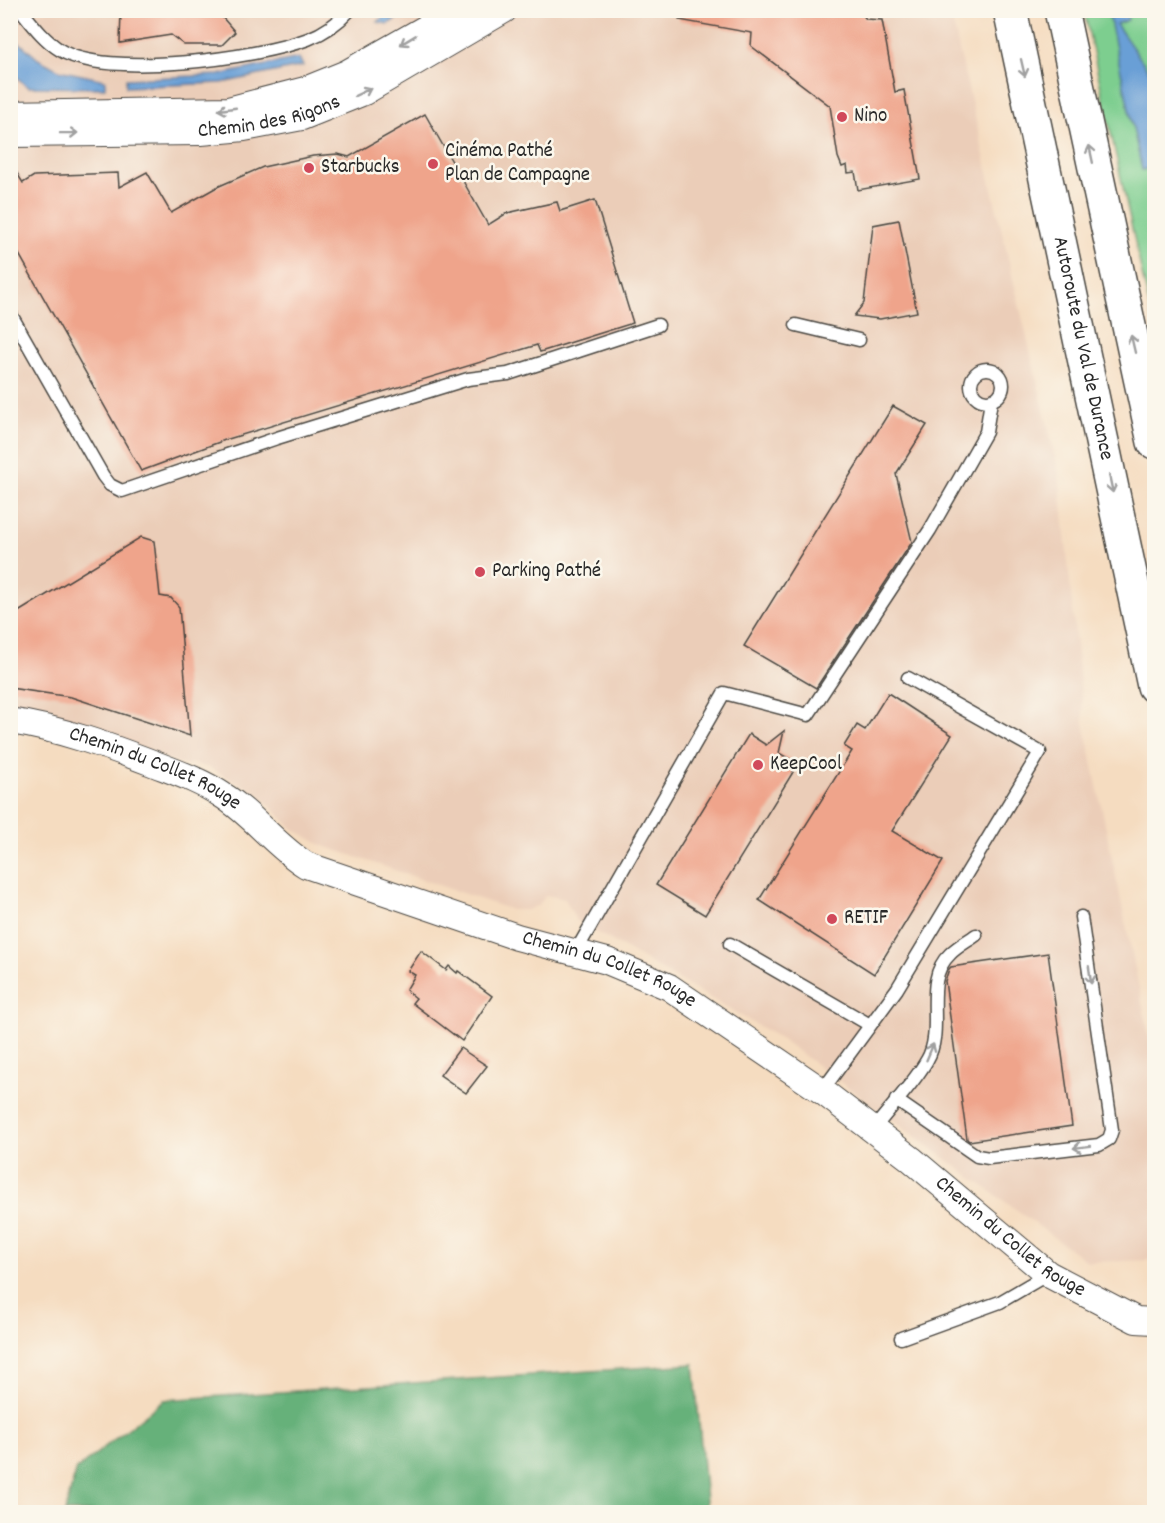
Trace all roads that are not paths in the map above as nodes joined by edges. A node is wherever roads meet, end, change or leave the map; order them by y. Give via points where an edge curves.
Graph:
1 (21, 10) edge
2 (350, 10) edge
3 (458, 10) edge
4 (504, 10) edge
5 (1010, 10) edge
6 (1061, 10) edge
7 (10, 114) edge
8 (10, 134) edge
9 (10, 314) edge
10 (658, 325) dead end
11 (795, 325) dead end
12 (860, 340) dead end
13 (991, 401) dead end
14 (1155, 442) edge
15 (908, 678) dead end
16 (1155, 686) edge
17 (10, 722) edge
18 (1082, 917) dead end
19 (976, 935) dead end
20 (730, 944) dead end
21 (575, 953) junction
22 (870, 1025) junction
23 (822, 1091) junction
24 (896, 1100) junction
25 (873, 1130) junction
26 (1048, 1274) junction
27 (1155, 1321) edge
28 (901, 1338) dead end

1 - 2 lane via 61,50 87,60 115,63 216,60 279,48 310,38 338,23
3 -> 7 street, Chemin des Rigons via 347,73 305,90 228,110
8 -> 4 street, Chemin des Rigons via 201,132 302,117 364,92
5 -> 16 highway, Autoroute du Val de Durance
14 -> 6 highway
9 - 10 lane via 103,476 122,491 277,438 468,379 508,374
11 - 12 lane
13 - 21 lane via 986,432 930,530 808,715 724,693
15 - 22 lane via 1040,752 897,989
17 - 21 street, Chemin du Collet Rouge via 45,726 196,780 223,795 284,851 306,865 495,930
18 -> 24 lane via 1112,1130 1109,1139 1099,1144 989,1158 977,1156
24 -> 19 lane via 927,1060 934,1043 940,968 949,954
20 - 22 lane
21 - 23 street, Chemin du Collet Rouge via 607,961 669,987
22 - 23 lane
23 - 25 street, Chemin du Collet Rouge
24 - 25 lane
25 - 26 street, Chemin du Collet Rouge
26 - 27 street, Chemin du Collet Rouge via 1136,1320
26 - 28 lane via 1000,1302

